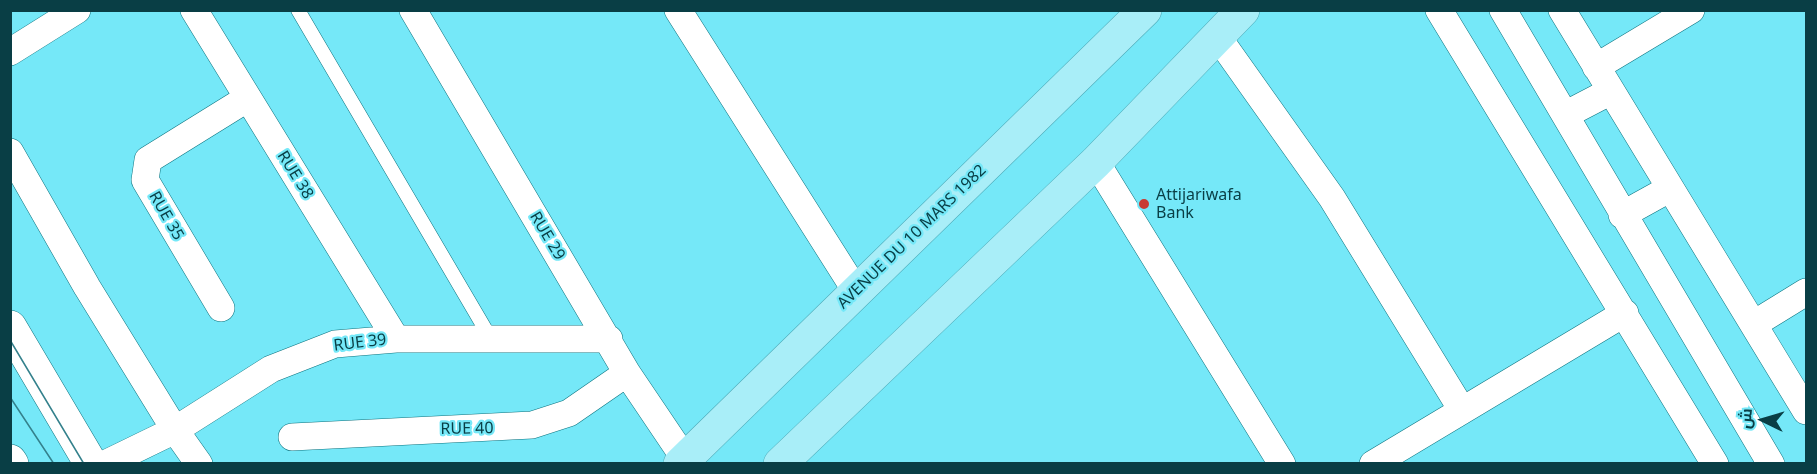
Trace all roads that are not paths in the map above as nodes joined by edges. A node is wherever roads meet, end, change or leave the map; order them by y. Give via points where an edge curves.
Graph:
1 (77, 10) edge
2 (194, 10) edge
3 (298, 10) edge
4 (413, 10) edge
5 (678, 10) edge
6 (1145, 10) edge
7 (1243, 10) edge
8 (1438, 10) edge
9 (1503, 10) edge
10 (1562, 10) edge
11 (1691, 10) edge
12 (1217, 36) junction
13 (15, 48) edge
14 (1596, 67) junction
15 (1611, 91) junction
16 (248, 98) junction
17 (1565, 115) junction
18 (10, 152) edge
19 (1096, 162) junction
20 (1669, 189) junction
21 (1622, 215) junction
22 (856, 291) junction
23 (1806, 292) edge
24 (220, 308) dead end
25 (1625, 313) junction
26 (1754, 324) junction
27 (10, 327) edge
28 (396, 339) junction
29 (491, 339) junction
30 (609, 339) junction
31 (627, 373) junction
32 (1462, 410) junction
33 (1806, 411) edge
34 (174, 429) junction
35 (292, 436) dead end
36 (790, 459) edge
37 (682, 461) edge
38 (91, 464) edge
39 (105, 464) edge
40 (199, 464) edge
41 (1282, 464) edge
42 (1373, 464) edge
43 (1715, 464) edge
44 (1771, 464) edge

1 - 13 street
2 - 16 street, RUE 38
3 - 29 lane
4 - 30 street, RUE 29
5 - 22 street
6 - 22 main road, AVENUE DU 10 MARS 1982
7 - 12 main road
8 - 25 street
9 - 17 street
10 - 14 street
11 - 14 street
12 - 19 main road
12 - 32 street via 1332,198
14 - 15 street
15 - 17 street
15 - 20 street
16 - 24 street, RUE 35 via 148,160 145,180
16 - 28 street, RUE 38
17 - 21 street
18 - 34 street
19 - 36 main road
19 - 41 street
20 - 21 street
20 - 26 street
21 - 44 street
22 - 37 main road, AVENUE DU 10 MARS 1982
23 - 26 street
25 - 32 street
25 - 43 street
26 - 33 street
27 - 38 street
28 - 29 street, RUE 39
28 - 34 street, RUE 39 via 335,344 301,356 234,390
29 - 30 street, RUE 39
30 - 31 street, RUE 29
31 - 35 street, RUE 40 via 569,412 532,425
31 - 37 street, RUE 29
32 - 42 street
34 - 39 street, RUE 39
34 - 40 street

